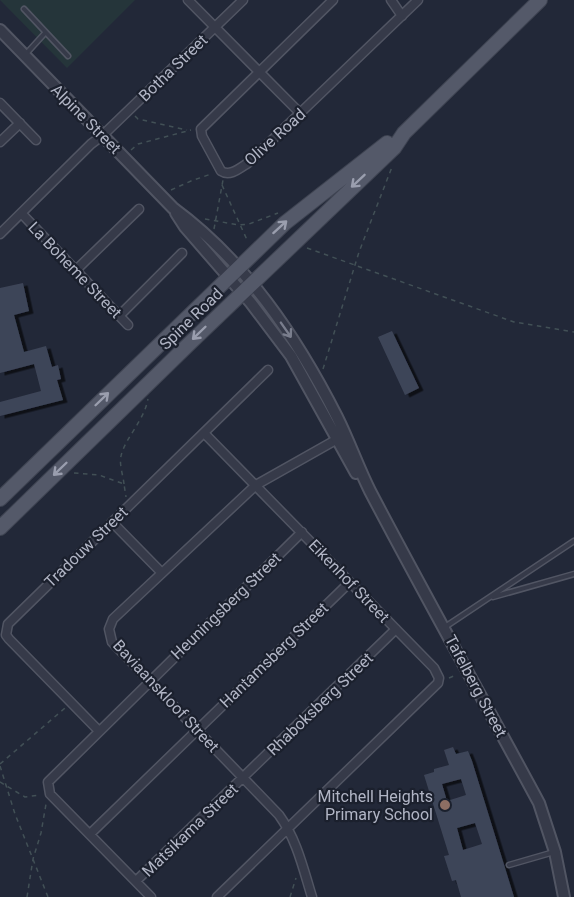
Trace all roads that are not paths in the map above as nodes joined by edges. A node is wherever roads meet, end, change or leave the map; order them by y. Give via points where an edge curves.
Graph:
1 (188, 0) edge
2 (243, 0) edge
3 (333, 0) edge
4 (391, 0) edge
5 (418, 0) edge
6 (540, 0) edge
7 (24, 9) dead end
8 (402, 15) junction
9 (215, 27) junction
10 (0, 30) edge
11 (45, 33) junction
12 (24, 55) junction
13 (68, 56) dead end
14 (259, 71) junction
15 (0, 103) edge
16 (302, 114) junction
17 (20, 123) junction
18 (404, 133) junction
19 (103, 135) junction
20 (36, 140) dead end
21 (0, 142) edge
22 (172, 208) junction
23 (139, 209) dead end
24 (22, 214) junction
25 (0, 234) edge
26 (182, 253) dead end
27 (238, 266) junction
28 (75, 271) junction
29 (228, 277) junction
30 (253, 282) junction
31 (242, 293) junction
32 (119, 316) junction
33 (128, 325) dead end
34 (268, 370) dead end
35 (204, 433) junction
36 (341, 437) junction
37 (256, 485) junction
38 (0, 498) edge
39 (112, 522) junction
40 (0, 528) edge
41 (302, 532) junction
42 (574, 541) edge
43 (161, 572) junction
44 (574, 574) edge
45 (350, 582) junction
46 (489, 598) junction
47 (444, 627) junction
48 (396, 629) junction
49 (150, 680) junction
50 (198, 729) junction
51 (99, 731) junction
52 (244, 778) junction
53 (288, 828) junction
54 (90, 834) junction
55 (555, 852) junction
56 (509, 866) dead end
57 (136, 881) junction
58 (565, 895) edge
59 (151, 897) edge
60 (217, 897) edge
61 (312, 897) edge

1 - 9 street
2 - 9 street, Botha Street
3 - 14 street
4 - 8 street
5 - 8 street, Olive Road
6 - 18 main road, Spine Road
7 - 11 lane
8 - 16 street, Olive Road
9 - 14 street
9 - 19 street, Botha Street
10 - 12 street, Alpine Street
11 - 12 lane
11 - 13 lane
12 - 19 street, Alpine Street
14 - 16 street
14 - 16 street, Olive Road via 201,129 222,172 232,173 248,163
15 - 17 street
17 - 20 street
17 - 21 street
27 -> 18 main road, Spine Road via 299,211
18 -> 30 main road, Spine Road via 394,148
19 - 22 street, Alpine Street
19 - 24 street, Botha Street
22 - 27 street, Alpine Street
22 - 29 street, Alpine Street
23 - 28 street
24 - 25 street, Botha Street
24 - 28 street, La Boheme Street
26 - 32 street
27 - 29 main road, Spine Road
27 - 30 street, Alpine Street
28 - 32 street, La Boheme Street
29 - 31 street, Alpine Street
38 -> 29 main road, Spine Road
30 - 31 main road, Spine Road
30 -> 36 street, Tafelberg Street via 300,350
31 - 36 street, Tafelberg Street via 291,356
31 -> 40 main road, Spine Road
32 - 33 street, La Boheme Street
34 - 35 street, Tradouw Street
35 - 37 street, Eikenhof Street
35 - 39 street, Tradouw Street
36 - 37 street, Baviaanskloof Street
36 - 47 street, Tafelberg Street
37 - 41 street, Eikenhof Street
37 - 43 street, Baviaanskloof Street
39 - 43 street
39 - 51 street, Tradouw Street via 6,629 9,639
41 - 45 street, Eikenhof Street
41 - 49 street, Heuningsberg Street
42 - 46 lane
43 - 49 street, Baviaanskloof Street via 113,619 109,629 112,642
44 - 46 lane
45 - 48 street, Eikenhof Street
45 - 50 street, Hantamsberg Street
46 - 47 lane
47 - 55 street, Tafelberg Street via 539,803
48 - 52 street, Rhaboksberg Street
48 - 53 street, Eikenhof Street via 434,668 438,683
49 - 50 street, Baviaanskloof Street
49 - 51 street, Heuningsberg Street
50 - 52 street, Baviaanskloof Street
50 - 54 street, Hantamsberg Street
51 - 54 street, Heuningsberg Street via 52,776 46,790
52 - 53 street, Baviaanskloof Street
52 - 57 street, Matsikama Street
53 - 60 street
53 - 61 street, Baviaanskloof Street
54 - 57 street
55 - 56 lane
55 - 58 street, Tafelberg Street
57 - 59 street

